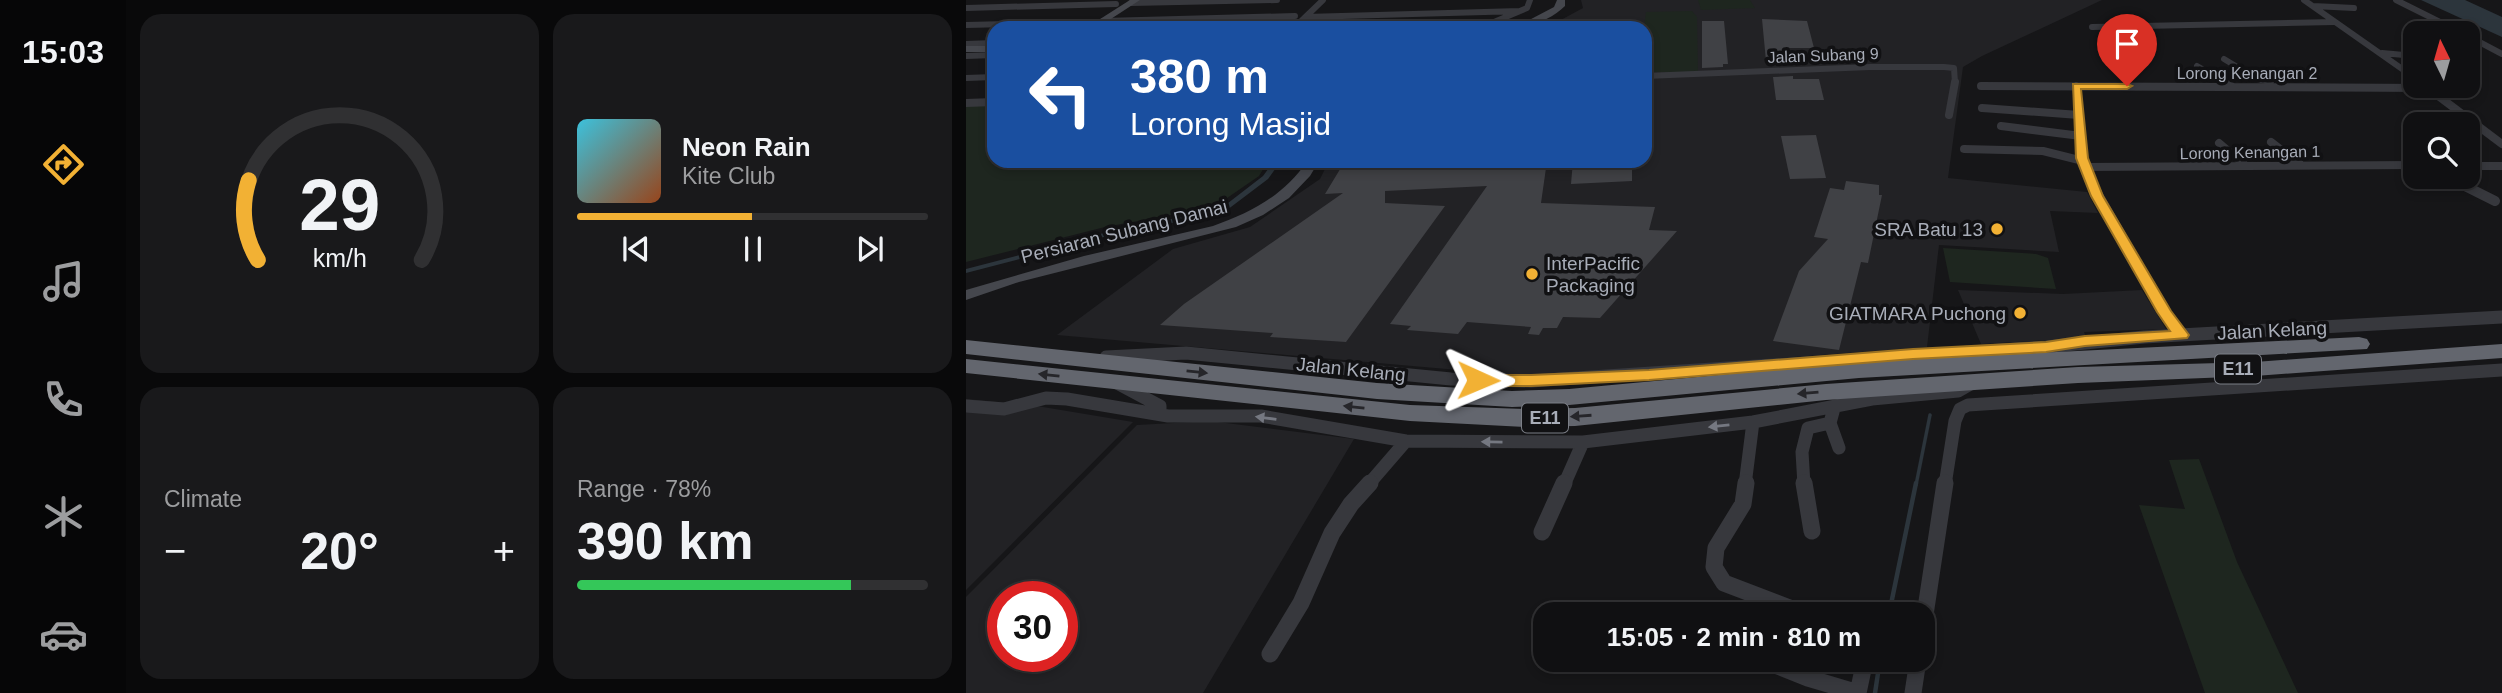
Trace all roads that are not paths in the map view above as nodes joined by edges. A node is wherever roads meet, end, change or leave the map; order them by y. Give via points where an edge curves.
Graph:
1 (1276, 0) edge
2 (1311, 0) edge
3 (1323, 0) edge
4 (1530, 0) edge
5 (1561, 0) edge
6 (1570, 0) edge
7 (2304, 0) edge
8 (2396, 0) edge
9 (1126, 2) edge
10 (2313, 6) junction
11 (966, 8) edge
12 (2354, 8) dead end
13 (1520, 11) junction
14 (1295, 16) junction
15 (1306, 17) junction
16 (1095, 21) edge
17 (1103, 21) joint
18 (1293, 21) edge
19 (1299, 21) edge
20 (1498, 21) edge
21 (1533, 21) edge
22 (1544, 21) edge
23 (2438, 21) edge
24 (2334, 22) junction
25 (966, 25) edge
26 (987, 25) edge
27 (2092, 27) dead end
28 (2480, 42) edge
29 (987, 43) edge
30 (966, 44) edge
31 (987, 49) edge
32 (966, 50) edge
33 (2381, 53) junction
34 (2502, 54) edge
35 (987, 55) edge
36 (2403, 55) edge
37 (966, 56) edge
38 (2224, 59) dead end
39 (2197, 66) dead end
40 (2403, 69) edge
41 (1652, 76) edge
42 (987, 77) edge
43 (966, 78) edge
44 (1954, 86) junction
45 (1968, 86) dead end
46 (1981, 86) dead end
47 (2076, 86) junction
48 (2233, 87) junction
49 (2281, 87) junction
50 (2403, 87) edge
51 (2441, 98) edge
52 (987, 102) edge
53 (966, 103) edge
54 (1982, 108) dead end
55 (1949, 115) dead end
56 (2079, 115) junction
57 (2001, 126) dead end
58 (2081, 136) junction
59 (2271, 142) dead end
60 (2219, 143) dead end
61 (2502, 144) edge
62 (1965, 149) dead end
63 (2121, 155) dead end
64 (2084, 164) junction
65 (2245, 165) junction
66 (2301, 165) junction
67 (2403, 165) edge
68 (2480, 166) edge
69 (2502, 166) edge
70 (2126, 167) junction
71 (1295, 168) edge
72 (1308, 168) edge
73 (2472, 189) edge
74 (2496, 201) dead end
75 (966, 284) edge
76 (966, 295) edge
77 (2502, 317) edge
78 (2181, 335) junction
79 (2502, 335) edge
80 (966, 347) edge
81 (2502, 351) edge
82 (1080, 360) junction
83 (966, 366) edge
84 (2502, 370) edge
85 (1973, 382) junction
86 (1117, 383) junction
87 (966, 406) edge
88 (1160, 414) junction
89 (1832, 416) junction
90 (1753, 422) junction
91 (1406, 441) junction
92 (1583, 442) junction
93 (1839, 448) dead end
94 (1812, 531) dead end
95 (1542, 532) dead end
96 (1774, 602) edge
97 (1927, 602) edge
98 (1270, 654) dead end
99 (1793, 672) edge
100 (1862, 672) edge
101 (1916, 672) edge
102 (1858, 693) edge
103 (1913, 693) edge

1 - 9 street
2 - 14 street
3 - 15 street
4 - 13 street
5 - 21 street via 1557,9
6 - 22 street via 1566,10
7 - 10 street
8 - 23 street
9 - 11 street
9 - 16 street
9 - 17 street
10 - 12 street
10 - 24 street
13 - 15 street
13 - 20 street
14 - 17 street
14 - 18 street
15 - 19 street
24 - 27 street
24 - 33 street
25 - 26 street
28 - 34 street
29 - 30 street
31 - 32 street
33 - 36 street
33 - 40 street
35 - 37 street
38 - 49 street
39 - 48 street
41 - 44 street, Jalan Subang 9 via 1929,66 1954,68
42 - 43 street
44 - 45 street
44 - 55 street
46 - 47 street, Lorong Kenangan 2
47 - 48 street, Lorong Kenangan 2
47 - 56 street
48 - 49 street, Lorong Kenangan 2
49 - 50 street, Lorong Kenangan 2
51 - 61 street
52 - 53 street
54 - 56 street
56 - 58 street
57 - 58 street
58 - 64 street
59 - 66 street
60 - 65 street
62 - 64 street, Lorong Kenangan 1 via 2043,151
63 - 70 street
64 - 70 street, Lorong Kenangan 1
64 - 78 street via 2097,196
65 - 66 street, Lorong Kenangan 1
65 - 70 street, Lorong Kenangan 1
66 - 67 street, Lorong Kenangan 1
68 - 69 street
71 - 75 street, Persiaran Subang Damai via 1284,183 1231,218
72 - 76 street, Persiaran Subang Damai via 1297,183 1242,221
73 - 74 street
77 - 78 street, Jalan Kelang
78 - 82 street, Jalan Kelang via 1531,381 1451,379 1170,353
82 -> 79 highway, E11 via 1377,391 1522,399 1860,370
80 - 82 highway, E11
81 - 85 highway, E11 via 2255,369
86 -> 83 highway, E11
84 - 97 street via 1968,405 1960,409 1955,421
85 -> 86 highway, E11 via 1525,418 1409,413
85 - 89 street via 1958,391 1872,399
86 - 88 street via 1155,402
87 - 88 street via 1004,409 1046,398
91 -> 88 street via 1261,416
89 - 90 street
89 - 93 street
89 - 94 street via 1805,434 1802,460
90 -> 92 street
90 - 96 street via 1743,503 1716,548 1714,567 1724,583
92 -> 91 street
91 - 98 street via 1332,533 1301,603
92 - 95 street
99 - 102 street
100 - 102 street
101 - 103 street

